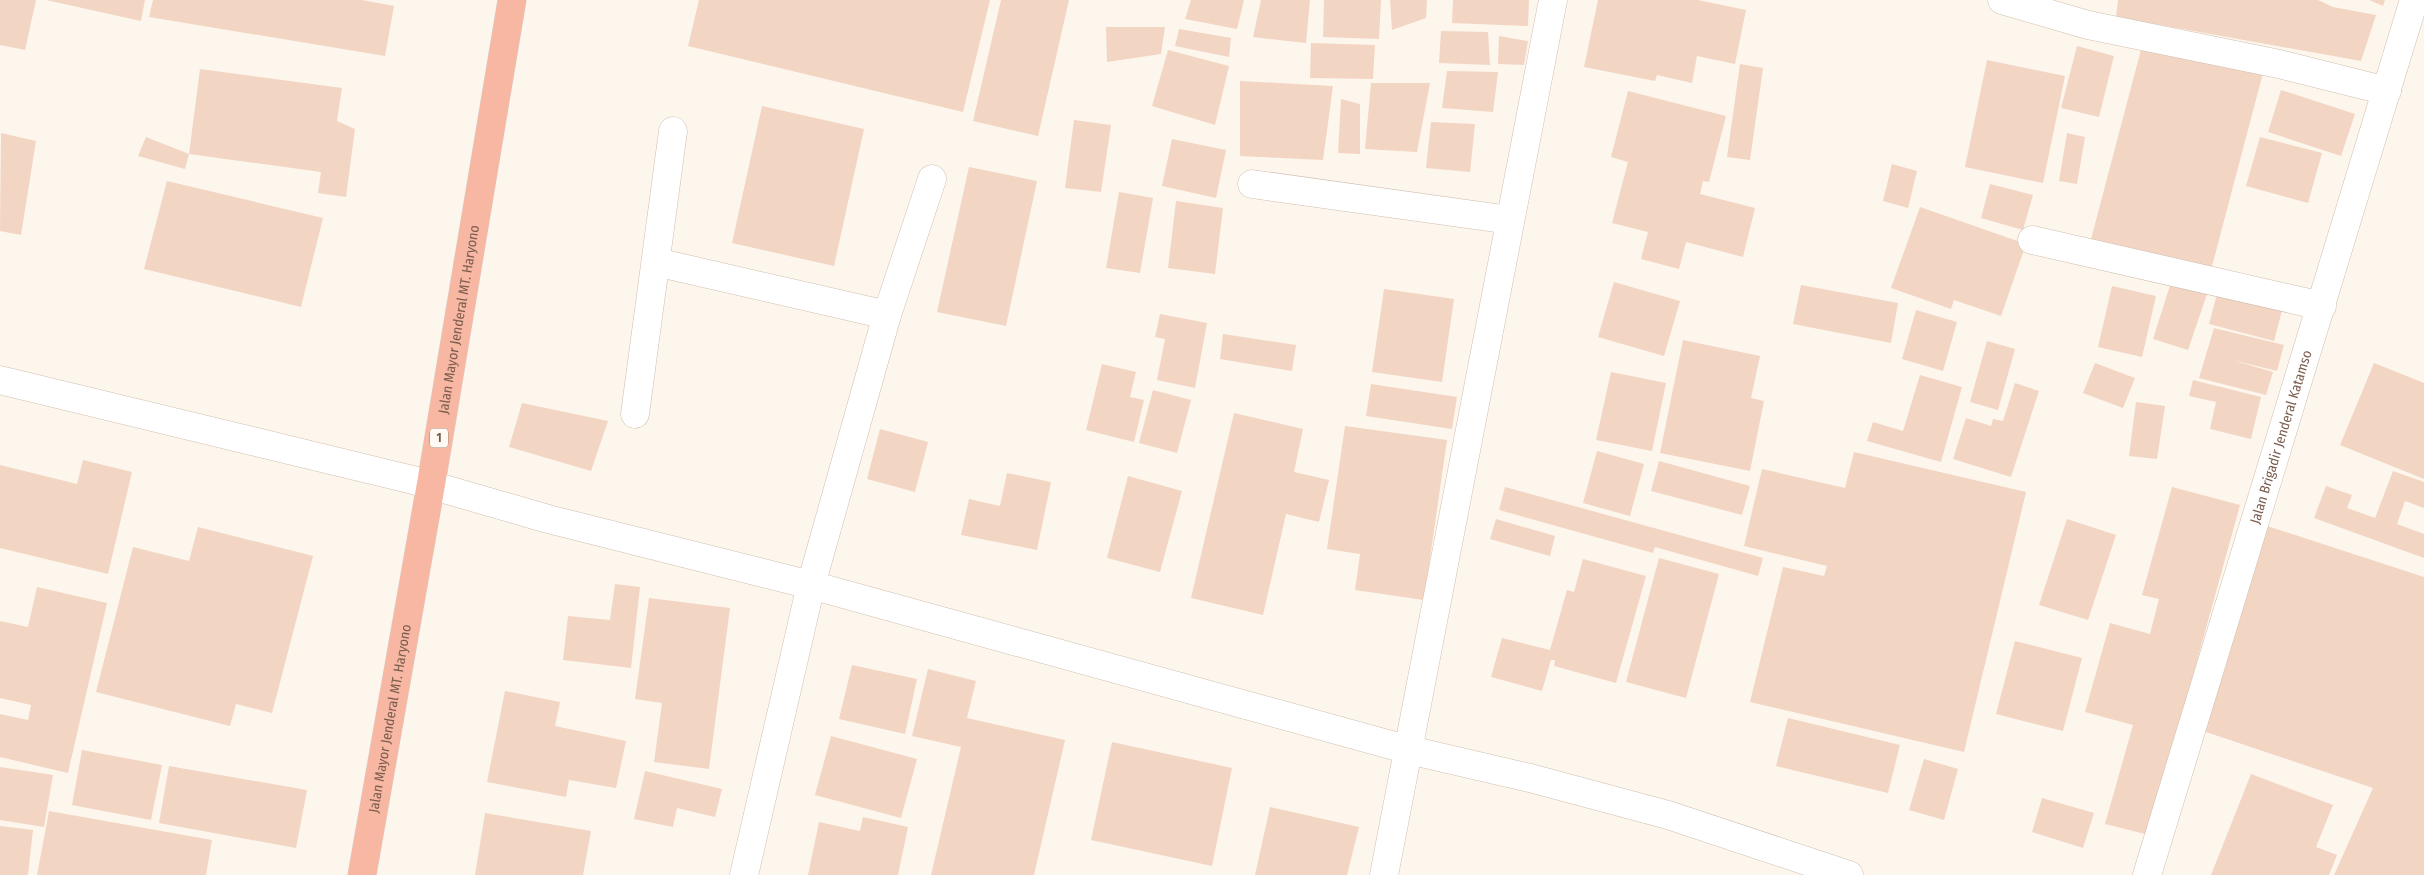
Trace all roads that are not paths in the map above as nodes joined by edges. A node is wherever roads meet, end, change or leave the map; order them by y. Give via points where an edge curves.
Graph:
1 (512, 0) edge
2 (1553, 0) edge
3 (2002, 0) edge
4 (2414, 0) edge
5 (2387, 91) junction
6 (673, 131) dead end
7 (932, 179) dead end
8 (1252, 184) dead end
9 (1510, 220) junction
10 (2032, 240) dead end
11 (656, 262) junction
12 (2322, 306) junction
13 (887, 315) junction
14 (0, 380) edge
15 (636, 414) dead end
16 (431, 484) junction
17 (811, 585) junction
18 (1409, 750) junction
19 (362, 875) edge
20 (744, 875) edge
21 (1384, 875) edge
22 (1849, 875) edge
23 (2147, 875) edge

1 - 16 highway, Jalan Mayor Jenderal MT. Haryono / 1
2 - 9 street
3 - 5 street via 2088,25 2279,64
4 - 5 street, Jalan Brigadir Jenderal Katamso
5 - 12 street, Jalan Brigadir Jenderal Katamso
6 - 11 street
7 - 13 street
8 - 9 street
9 - 18 street
10 - 12 street
11 - 13 street
11 - 15 street
12 - 23 street, Jalan Brigadir Jenderal Katamso
13 - 17 street
14 - 16 street
16 - 17 street via 548,519
16 - 19 highway, Jalan Mayor Jenderal MT. Haryono / 1
17 - 18 street
17 - 20 street
18 - 21 street
18 - 22 street via 1668,815

